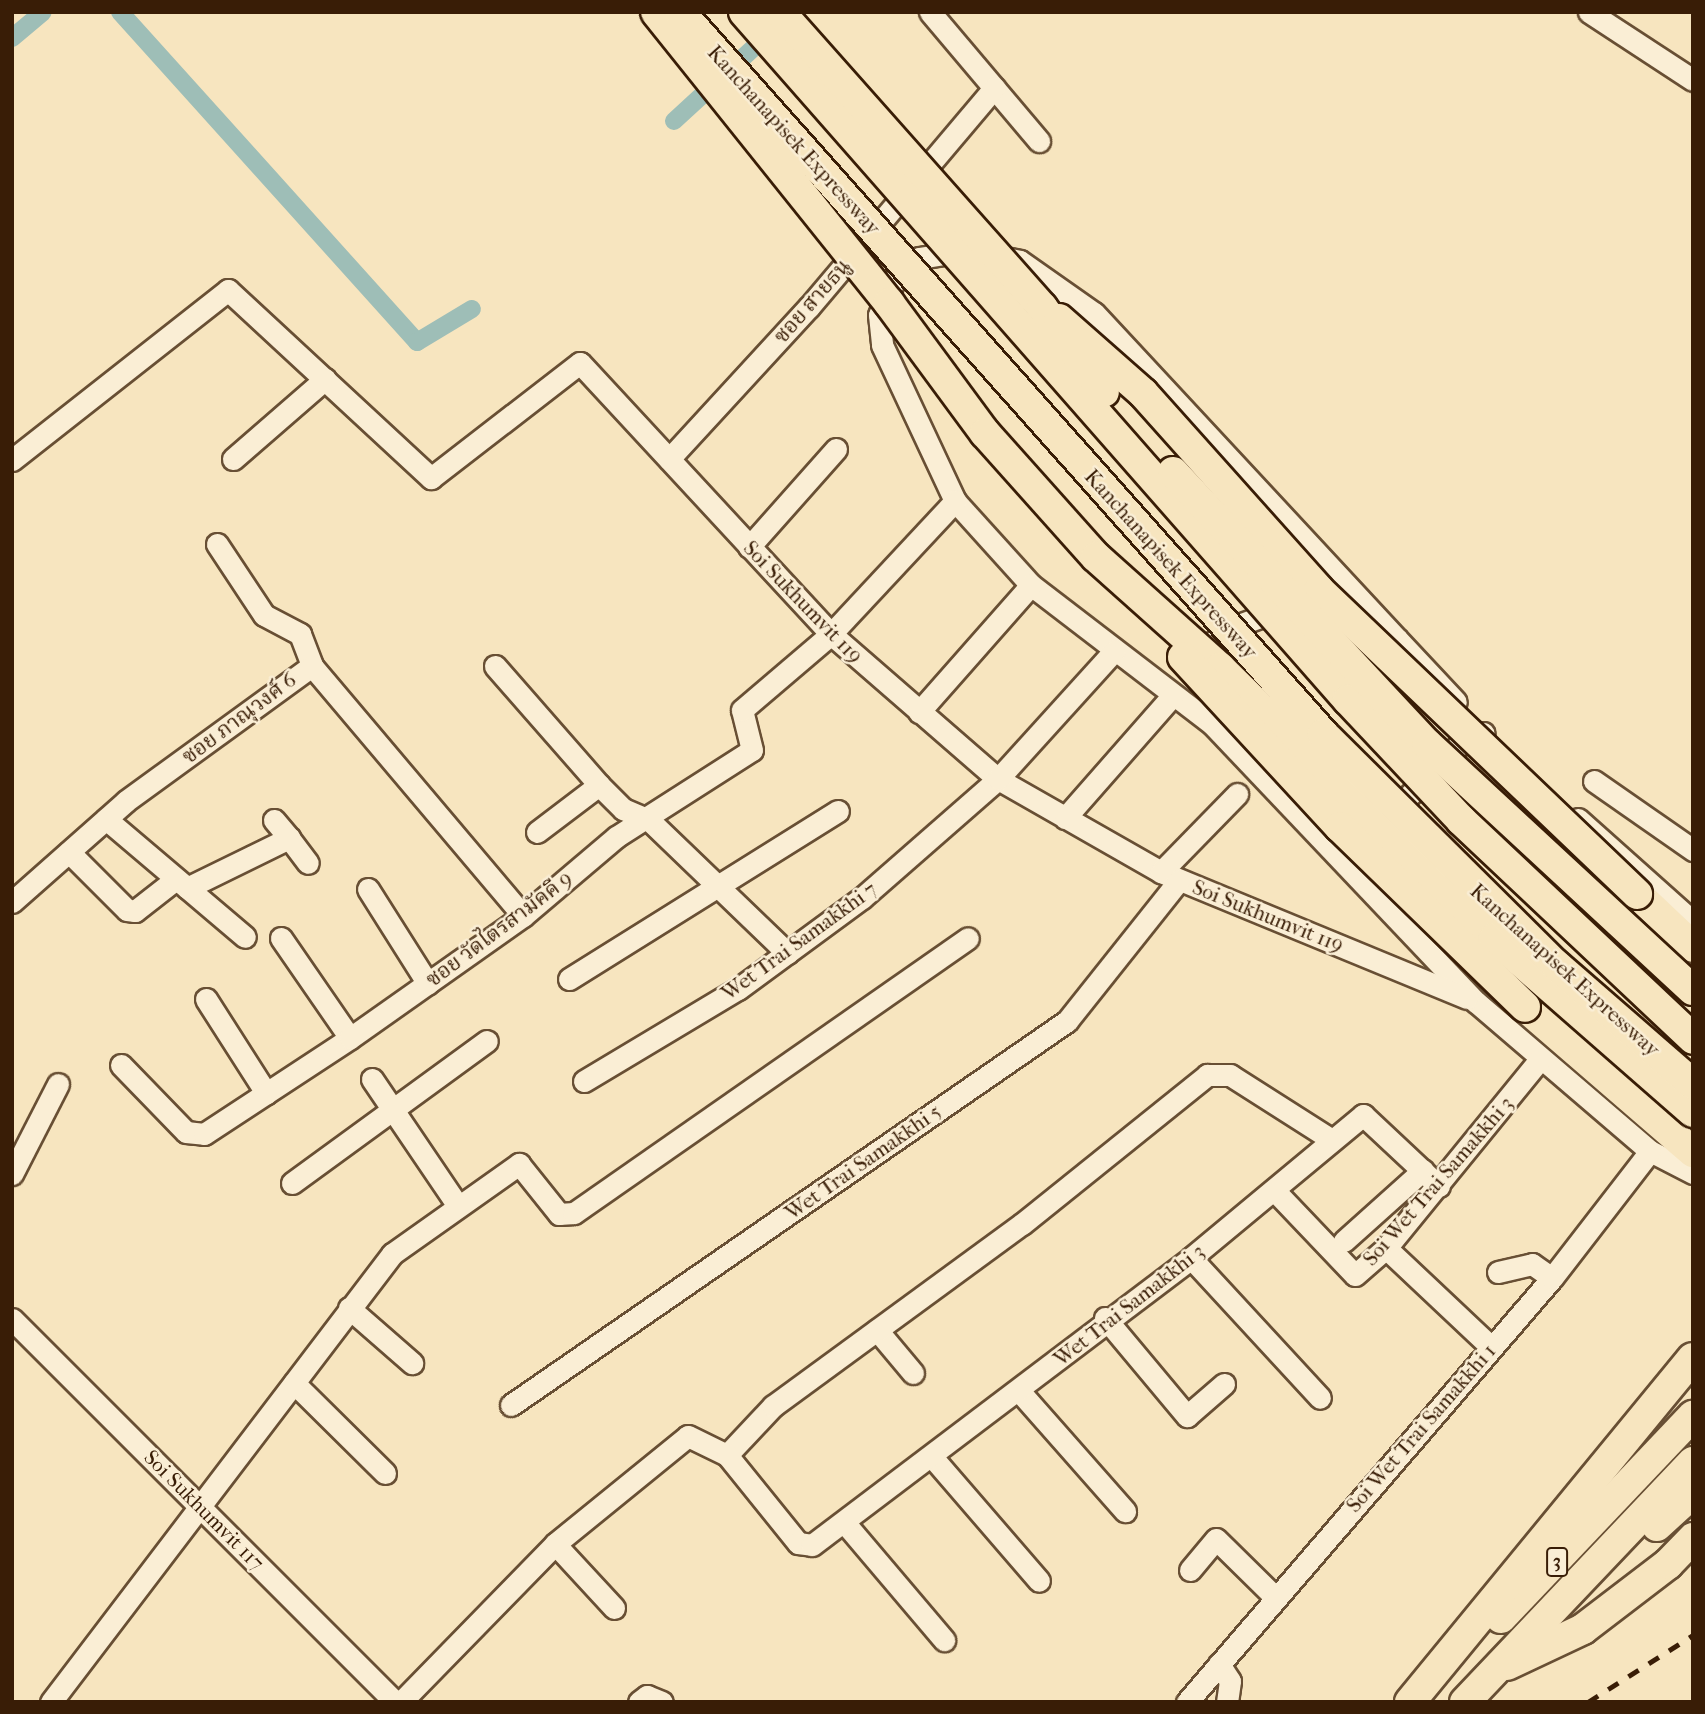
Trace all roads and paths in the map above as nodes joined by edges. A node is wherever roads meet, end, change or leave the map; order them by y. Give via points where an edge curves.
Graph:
1 (656, 12) edge
2 (680, 12) edge
3 (744, 12) edge
4 (780, 12) edge
5 (930, 12) edge
6 (1589, 12) edge
7 (1693, 80) edge
8 (995, 88) junction
9 (1039, 141) dead end
10 (1042, 307) junction
11 (324, 379) junction
12 (836, 449) dead end
13 (233, 459) dead end
14 (669, 459) junction
15 (12, 460) edge
16 (955, 501) junction
17 (217, 544) dead end
18 (749, 547) junction
19 (1096, 557) junction
20 (1031, 585) junction
21 (831, 634) junction
22 (1397, 639) junction
23 (1114, 651) junction
24 (313, 666) junction
25 (495, 666) dead end
26 (1173, 695) junction
27 (919, 712) junction
28 (1212, 724) junction
29 (1487, 733) junction
30 (998, 779) junction
31 (1594, 781) dead end
32 (598, 785) junction
33 (1237, 794) dead end
34 (838, 811) dead end
35 (1065, 818) junction
36 (106, 819) junction
37 (274, 820) dead end
38 (649, 820) junction
39 (1383, 821) junction
40 (537, 832) dead end
41 (289, 838) junction
42 (1693, 850) edge
43 (69, 852) junction
44 (1342, 861) junction
45 (308, 863) dead end
46 (1170, 876) junction
47 (182, 883) junction
48 (719, 885) junction
49 (368, 889) dead end
50 (12, 902) edge
51 (523, 916) junction
52 (1693, 922) edge
53 (245, 937) dead end
54 (281, 938) dead end
55 (968, 938) dead end
56 (1693, 947) edge
57 (787, 953) junction
58 (569, 979) dead end
59 (428, 984) junction
60 (1693, 990) edge
61 (206, 999) dead end
62 (1476, 1002) junction
63 (350, 1038) junction
64 (1693, 1039) edge
65 (487, 1041) dead end
66 (1541, 1059) junction
67 (121, 1065) dead end
68 (372, 1079) dead end
69 (584, 1082) dead end
70 (58, 1084) dead end
71 (1693, 1084) edge
72 (266, 1093) junction
73 (1693, 1102) edge
74 (394, 1112) junction
75 (1693, 1112) edge
76 (1332, 1140) junction
77 (1650, 1151) junction
78 (1693, 1152) edge
79 (1423, 1170) junction
80 (1693, 1173) edge
81 (12, 1174) edge
82 (292, 1184) dead end
83 (1439, 1186) junction
84 (1274, 1190) junction
85 (458, 1206) junction
86 (1344, 1241) dead end
87 (1386, 1248) junction
88 (1191, 1258) junction
89 (1498, 1272) dead end
90 (1552, 1278) junction
91 (349, 1308) junction
92 (1105, 1318) junction
93 (12, 1319) edge
94 (877, 1330) junction
95 (1491, 1347) junction
96 (1693, 1359) edge
97 (412, 1363) dead end
98 (913, 1373) dead end
99 (294, 1383) junction
100 (1224, 1384) dead end
101 (1693, 1384) edge
102 (1020, 1392) junction
103 (1320, 1398) dead end
104 (511, 1405) dead end
105 (1693, 1416) edge
106 (727, 1455) junction
107 (933, 1458) junction
108 (1693, 1462) edge
109 (385, 1473) dead end
110 (1693, 1493) edge
111 (200, 1505) junction
112 (1125, 1511) dead end
113 (844, 1522) junction
114 (1693, 1538) edge
115 (1542, 1542) junction
116 (555, 1544) junction
117 (1190, 1570) dead end
118 (1039, 1581) dead end
119 (1275, 1597) junction
120 (614, 1608) dead end
121 (1528, 1637) junction
122 (944, 1640) dead end
123 (1219, 1664) junction
124 (1496, 1669) junction
125 (51, 1702) edge
126 (395, 1702) edge
127 (401, 1702) edge
128 (639, 1702) edge
129 (662, 1702) edge
130 (1187, 1702) edge
131 (1227, 1702) edge
132 (1410, 1702) edge
133 (1415, 1702) edge
134 (1465, 1702) edge

1 - 19 highway, bridge via 889,303 985,433
2 - 71 highway, Kanchanapisek Expressway, bridge via 1323,734 1546,956
3 - 64 highway, Kanchanapisek Expressway, bridge via 1348,700 1461,820
4 - 10 highway, bridge
5 - 8 street
6 - 7 street
8 - 9 street
8 - 14 street, ซอย สายธนู via 809,307
10 - 56 highway, bridge via 1116,365 1319,590
10 - 60 highway, bridge via 1114,405 1361,677 1497,813
11 - 13 street
11 - 14 street, Soi Sukhumvit 119 via 431,478 580,363
11 - 15 street, Soi Sukhumvit 119 via 228,290
12 - 18 street
14 - 18 street, Soi Sukhumvit 119
16 - 20 street
16 - 21 street
16 - 22 street via 882,345 879,315 886,293 919,258 938,251 1020,261 1094,313
17 - 24 street via 264,615 300,634
18 - 21 street, Soi Sukhumvit 119
19 - 75 highway, bridge via 1210,658 1494,938
19 - 78 highway, bridge via 1288,773 1525,1007
20 - 23 street
20 - 27 street
21 - 27 street, Soi Sukhumvit 119
21 - 38 street, ซอย วัดไตรสามัคคี 9 via 742,710 752,750
22 - 28 street via 1313,610 1278,610 1244,619 1225,630 1208,655 1205,678
22 - 29 street
23 - 26 street
23 - 30 street, Wet Trai Samakkhi 7
24 - 36 street, ซอย ภาณุวงศ์ 6
24 - 51 street, ซอย ภาณุวงศ์ 6
25 - 32 street
26 - 28 street
26 - 35 street
27 - 30 street, Soi Sukhumvit 119
28 - 44 street
29 - 39 street via 1463,741
29 - 52 street
30 - 35 street, Soi Sukhumvit 119
30 - 57 street, Wet Trai Samakkhi 7 via 862,898
31 - 42 street
32 - 38 street via 623,809
32 - 40 street
33 - 46 street, Wet Trai Samakkhi 5
34 - 48 street
35 - 46 street, Soi Sukhumvit 119
36 - 43 street, ซอย ภาณุวงศ์ 6
36 - 47 street
37 - 41 street
38 - 48 street
38 - 51 street, ซอย วัดไตรสามัคคี 9 via 616,837
39 - 44 street
39 - 73 highway via 1516,947
41 - 45 street
41 - 47 street
43 - 47 street via 127,909 135,911
43 - 50 street, ซอย ภาณุวงศ์ 6
44 - 62 street
46 - 62 street, Soi Sukhumvit 119
46 - 104 street, Wet Trai Samakkhi 5 via 1067,1021
47 - 53 street
48 - 57 street
48 - 58 street
49 - 59 street
51 - 59 street, ซอย วัดไตรสามัคคี 9
54 - 63 street
55 - 85 street via 574,1213 559,1214 519,1164
57 - 69 street, Wet Trai Samakkhi 7
59 - 63 street, ซอย วัดไตรสามัคคี 9
61 - 72 street
62 - 66 street
63 - 72 street, ซอย วัดไตรสามัคคี 9
65 - 74 street
66 - 77 street
66 - 83 street, Soi Wet Trai Samakkhi 3
67 - 72 street, ซอย วัดไตรสามัคคี 9 via 179,1126 194,1134 204,1134
68 - 74 street
70 - 81 street
74 - 82 street
74 - 85 street
76 - 79 street, Wet Trai Samakkhi 3 via 1367,1115
76 - 84 street, Wet Trai Samakkhi 3
76 - 94 street via 1230,1075 1213,1073
77 - 80 street
77 - 90 street, Soi Wet Trai Samakkhi 1
79 - 83 street, Wet Trai Samakkhi 3
79 - 86 street
83 - 87 street, Soi Wet Trai Samakkhi 3
84 - 87 street, Soi Wet Trai Samakkhi 3 via 1355,1275
84 - 88 street, Wet Trai Samakkhi 3
85 - 91 street via 392,1254
87 - 95 street
88 - 92 street, Wet Trai Samakkhi 3
88 - 103 street
89 - 90 street via 1532,1264
90 - 95 street, Soi Wet Trai Samakkhi 1
91 - 97 street
91 - 99 street
92 - 100 street via 1187,1416
92 - 102 street, Wet Trai Samakkhi 3
93 - 111 street, Soi Sukhumvit 117
94 - 98 street
94 - 106 street via 773,1406
95 - 119 street, Soi Wet Trai Samakkhi 1
96 - 115 highway
99 - 109 street
99 - 111 street
101 - 115 highway
102 - 107 street, Wet Trai Samakkhi 3
102 - 112 street
105 - 133 highway, 3
106 - 113 street, Wet Trai Samakkhi 3 via 804,1547
106 - 116 street via 688,1436
107 - 113 street, Wet Trai Samakkhi 3
107 - 118 street
108 - 121 highway, 3
110 - 121 highway
111 - 125 street
111 - 126 street, Soi Sukhumvit 117
113 - 122 street
114 - 124 highway via 1668,1564 1583,1629
115 - 132 highway
116 - 120 street
116 - 127 street
117 - 119 street via 1216,1539
119 - 123 street, Soi Wet Trai Samakkhi 1
121 - 124 highway, 3
123 - 130 street, Soi Wet Trai Samakkhi 1
123 - 131 street via 1230,1681
124 - 134 highway, 3
128 - 129 street via 651,1696

